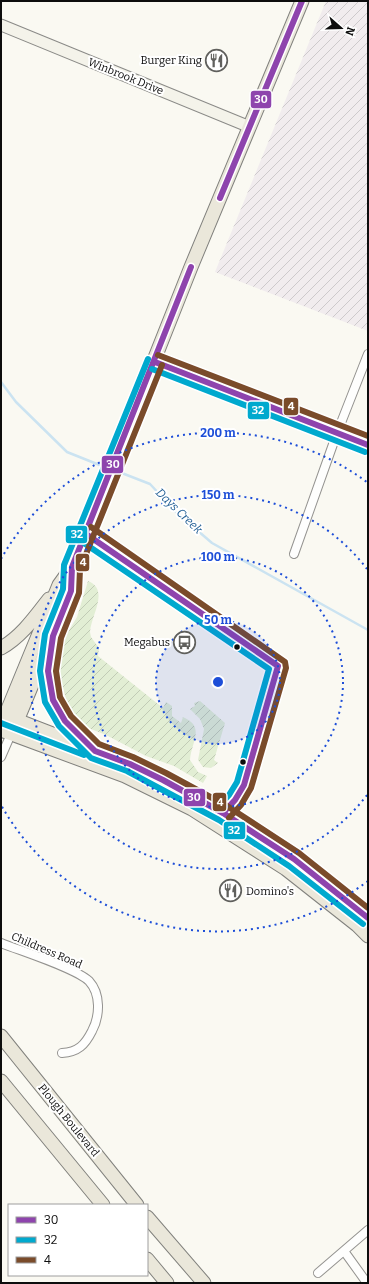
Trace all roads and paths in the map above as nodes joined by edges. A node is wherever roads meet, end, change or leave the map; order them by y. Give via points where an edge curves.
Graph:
1 (302, 1) edge
2 (1, 25) edge
3 (250, 127) junction
4 (368, 354) edge
5 (155, 362) junction
6 (337, 433) junction
7 (368, 445) edge
8 (294, 554) dead end
9 (72, 567) junction
10 (59, 585) junction
11 (53, 636) junction
12 (1, 648) edge
13 (17, 721) junction
14 (4, 724) edge
15 (94, 751) junction
16 (1, 757) edge
17 (140, 776) junction
18 (368, 918) edge
19 (368, 936) edge
20 (1, 943) edge
21 (1, 1036) edge
22 (62, 1053) dead end
23 (1, 1081) edge
24 (102, 1204) edge
25 (136, 1204) edge
26 (148, 1218) edge
27 (368, 1230) edge
28 (344, 1251) junction
29 (148, 1260) edge
30 (318, 1273) dead end
31 (167, 1283) edge
32 (204, 1283) edge
33 (367, 1283) edge

1 - 3 main road
2 - 3 street, Winbrook Drive
3 - 5 main road via 191,267
4 - 6 street
5 - 6 street
5 - 9 main road
6 - 7 street
6 - 8 street
9 - 10 main road
9 - 11 main road via 71,591
10 - 12 main road via 29,624
10 - 14 main road
11 - 13 main road via 43,654
11 - 15 main road via 48,680 53,700 65,721
13 - 14 main road
13 - 15 main road
14 - 16 street
14 - 17 main road
15 - 17 main road
17 - 18 main road via 198,798 294,859
17 - 19 main road via 286,869
20 - 22 street, Childress Road via 76,973 89,982 97,997 96,1020 88,1038 77,1050
21 - 25 main road, Plough Boulevard
23 - 24 main road
26 - 32 main road
27 - 28 street
28 - 30 street
28 - 33 street
29 - 31 main road

